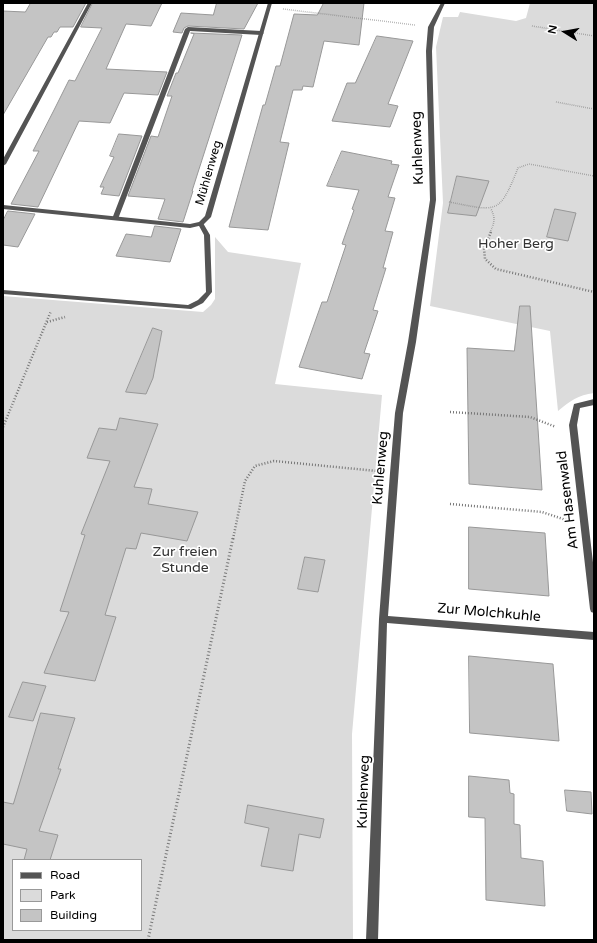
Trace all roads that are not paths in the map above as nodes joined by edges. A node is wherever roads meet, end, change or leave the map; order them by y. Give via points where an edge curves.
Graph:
1 (90, 3) edge
2 (443, 3) edge
3 (270, 5) edge
4 (261, 33) junction
5 (3, 164) edge
6 (3, 208) edge
7 (115, 219) junction
8 (201, 224) junction
9 (3, 292) edge
10 (594, 402) edge
11 (594, 609) edge
12 (383, 619) junction
13 (594, 636) edge
14 (372, 940) edge

1 - 5 street
2 - 12 street, Kuhlenweg via 431,27 429,51 433,200 412,342 398,413
3 - 4 street, Mühlenweg
4 - 7 street via 188,28
4 - 8 street, Mühlenweg via 208,217
6 - 7 street, Mühlenweg
7 - 8 street, Mühlenweg via 190,226
8 - 9 street via 207,236 209,292 198,304 189,307
10 - 11 street, Am Hasenwald via 577,406 573,425
12 - 13 street, Zur Molchkuhle
12 - 14 street, Kuhlenweg

